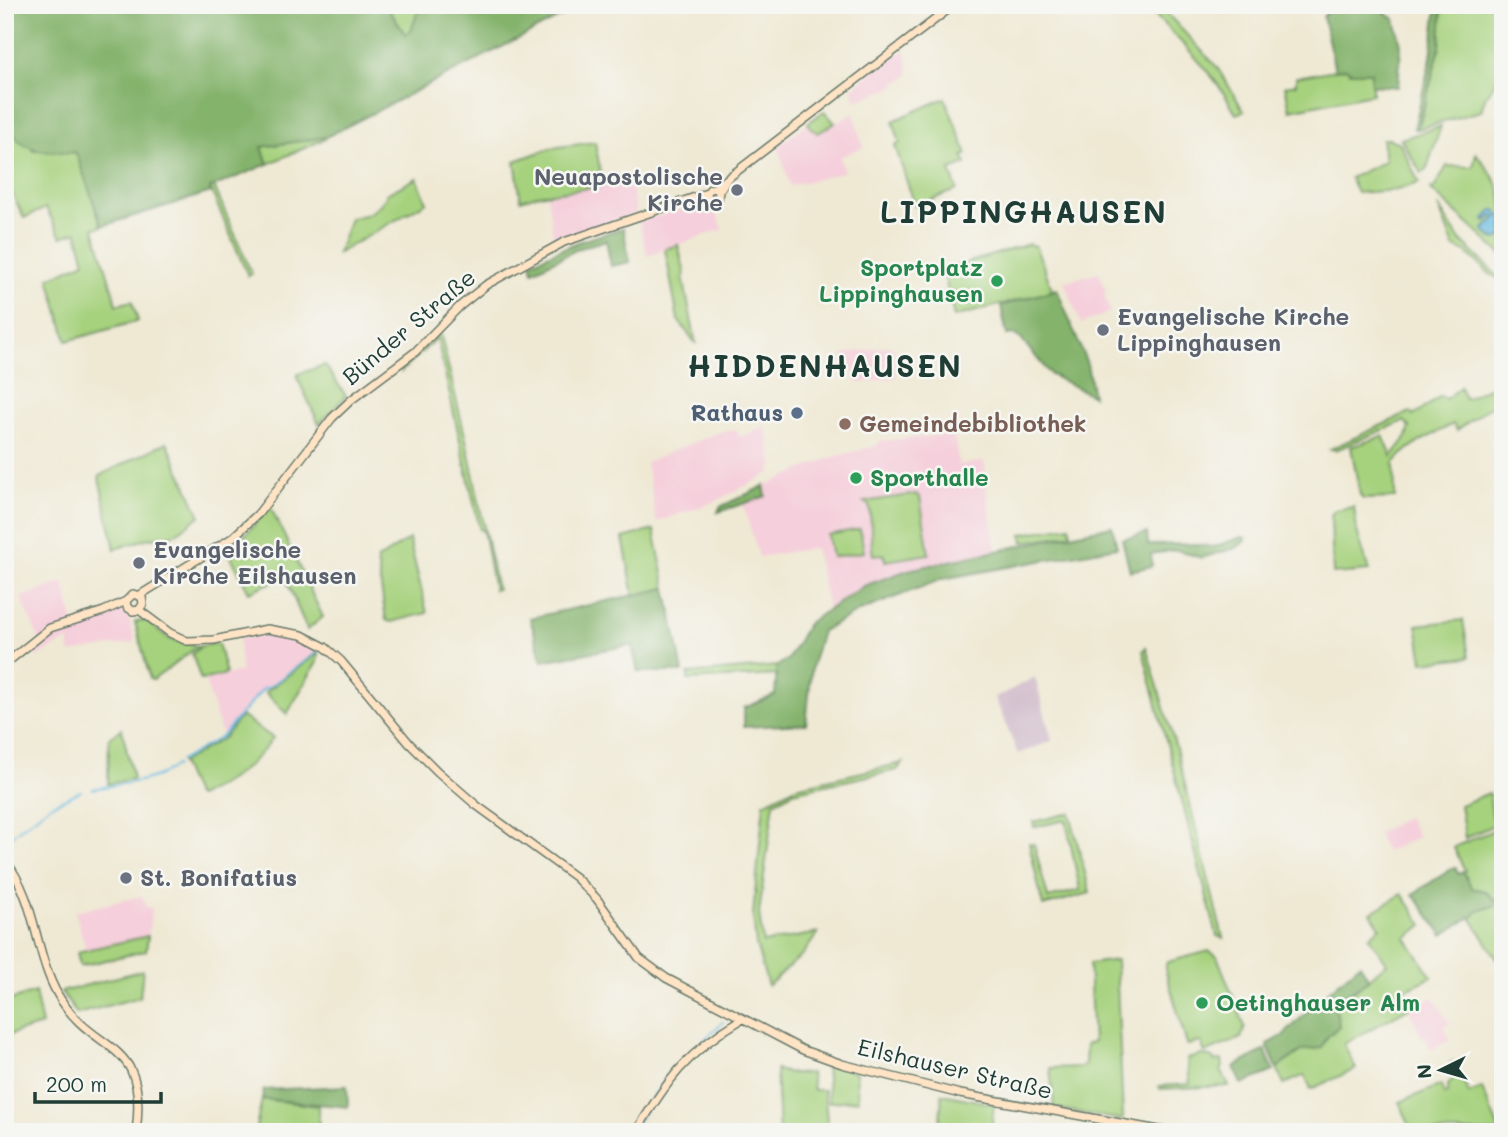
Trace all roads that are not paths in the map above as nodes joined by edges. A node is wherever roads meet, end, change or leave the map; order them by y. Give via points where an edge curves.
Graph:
1 (954, 5) edge
2 (717, 189) junction
3 (707, 195) junction
4 (141, 603) junction
5 (127, 604) junction
6 (5, 664) edge
7 (5, 860) edge
8 (740, 1017) junction
9 (136, 1132) edge
10 (636, 1132) edge
11 (1170, 1132) edge

1 - 2 main road
2 - 3 main road via 710,189
2 - 3 main road via 718,200
3 - 4 main road, Bünder Straße via 565,243 486,285 415,352 351,400 309,444 258,514 232,538 157,586
4 - 5 main road via 131,610
4 - 5 main road, Bünder Straße via 133,594
4 - 8 main road, Eilshauser Straße via 153,621 187,640 212,641 267,629 302,635 325,647 438,772 586,888 639,958 666,978
5 - 6 main road via 54,626
7 - 9 main road via 24,891 60,998 130,1066 136,1089
8 - 10 main road via 675,1072
8 - 11 main road, Eilshauser Straße via 814,1055 887,1075 960,1094

